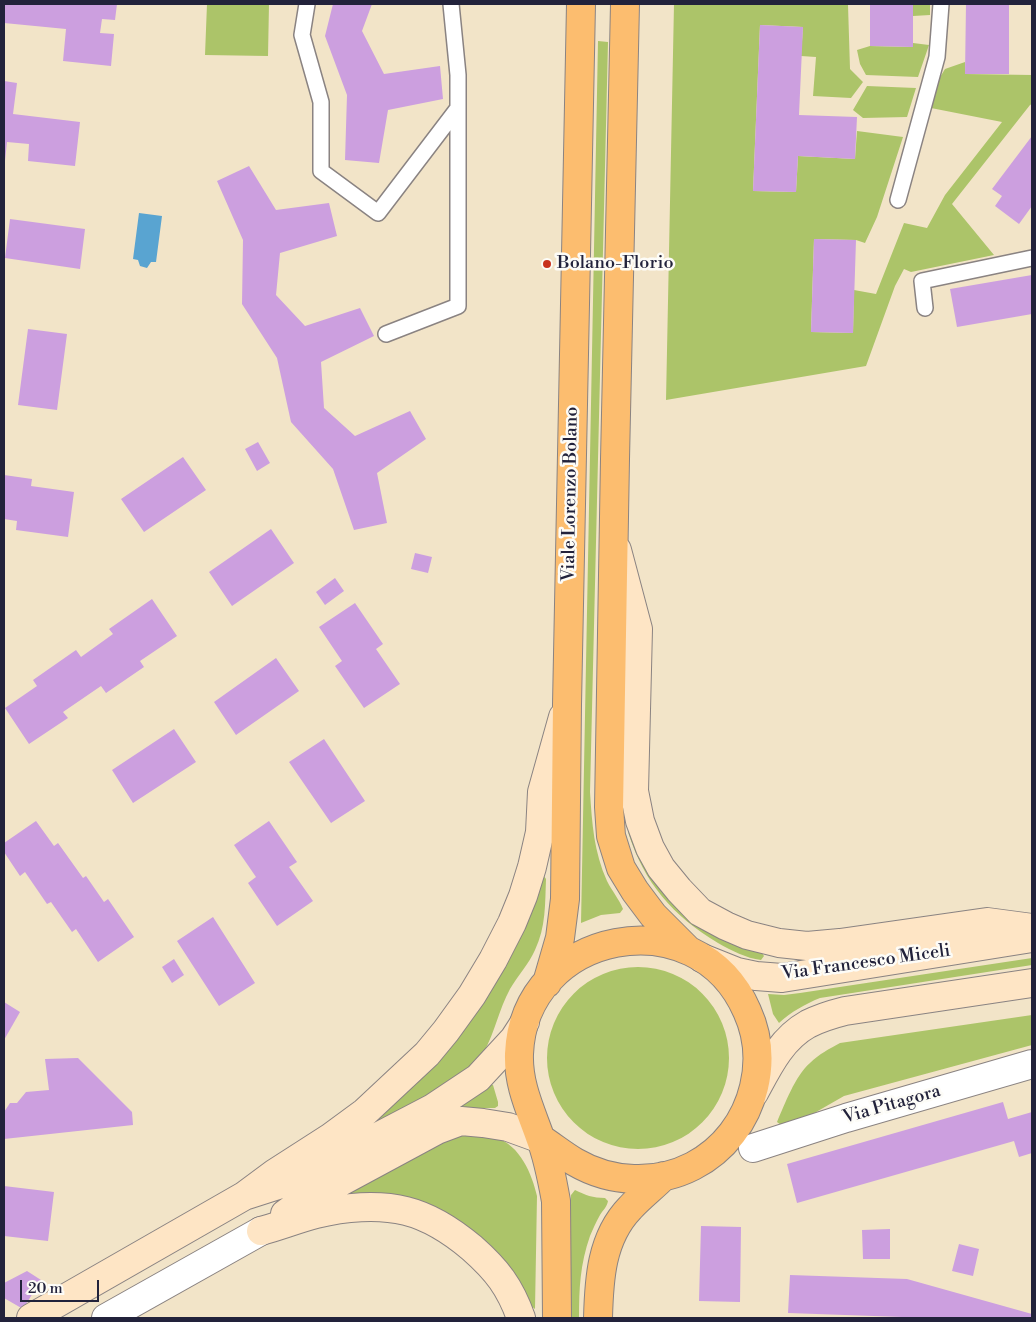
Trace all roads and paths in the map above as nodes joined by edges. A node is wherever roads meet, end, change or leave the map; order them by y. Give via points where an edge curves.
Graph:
1 (307, 4) edge
2 (451, 4) edge
3 (581, 4) edge
4 (625, 4) edge
5 (941, 4) edge
6 (458, 108) junction
7 (898, 200) dead end
8 (1032, 258) edge
9 (925, 308) dead end
10 (386, 334) dead end
11 (614, 537) junction
12 (567, 704) junction
13 (1032, 928) edge
14 (1032, 938) edge
15 (696, 955) junction
16 (547, 983) junction
17 (1032, 983) edge
18 (525, 1022) junction
19 (1032, 1064) edge
20 (752, 1096) junction
21 (541, 1139) junction
22 (754, 1148) dead end
23 (664, 1176) junction
24 (244, 1196) junction
25 (262, 1231) junction
26 (31, 1318) edge
27 (106, 1318) edge
28 (521, 1318) edge
29 (557, 1318) edge
30 (598, 1318) edge

1 - 6 lane via 302,35 321,102 321,171 378,213
2 - 6 lane
3 - 12 main road, Viale Lorenzo Bolano
4 - 11 main road
5 - 7 lane via 936,57
6 - 10 lane via 458,306
8 - 9 lane via 922,281
11 - 13 main road via 638,629 634,791 640,821 661,868 700,912 747,934 779,943 807,946 987,922
11 - 15 main road via 611,836 621,868 635,892
12 - 16 main road, Viale Lorenzo Bolano via 565,899 560,938
12 - 24 main road via 542,792 540,832 523,896 512,924 472,996 427,1054 365,1112
14 - 15 main road, Via Francesco Miceli via 782,978 737,972
15 - 16 main road via 659,942 628,940 598,947 577,957
15 - 20 main road via 726,978 751,1019 758,1066
16 - 18 main road via 530,1008
17 - 20 main road via 826,1016 807,1024 789,1038 773,1057
18 - 21 main road via 519,1053 521,1084
18 - 24 main road via 478,1078 433,1108 297,1179
19 - 22 street, Via Pitagora
20 - 23 main road via 738,1124 718,1148 693,1166
21 - 23 main road via 575,1162 603,1174 634,1179
21 - 25 main road via 508,1127 461,1121 437,1130 296,1206
21 - 29 main road via 556,1201
23 - 30 main road via 629,1209 609,1242 602,1266
24 - 26 main road
25 - 27 street
25 - 28 main road via 348,1208 379,1207 406,1211 430,1220 478,1254 508,1287

